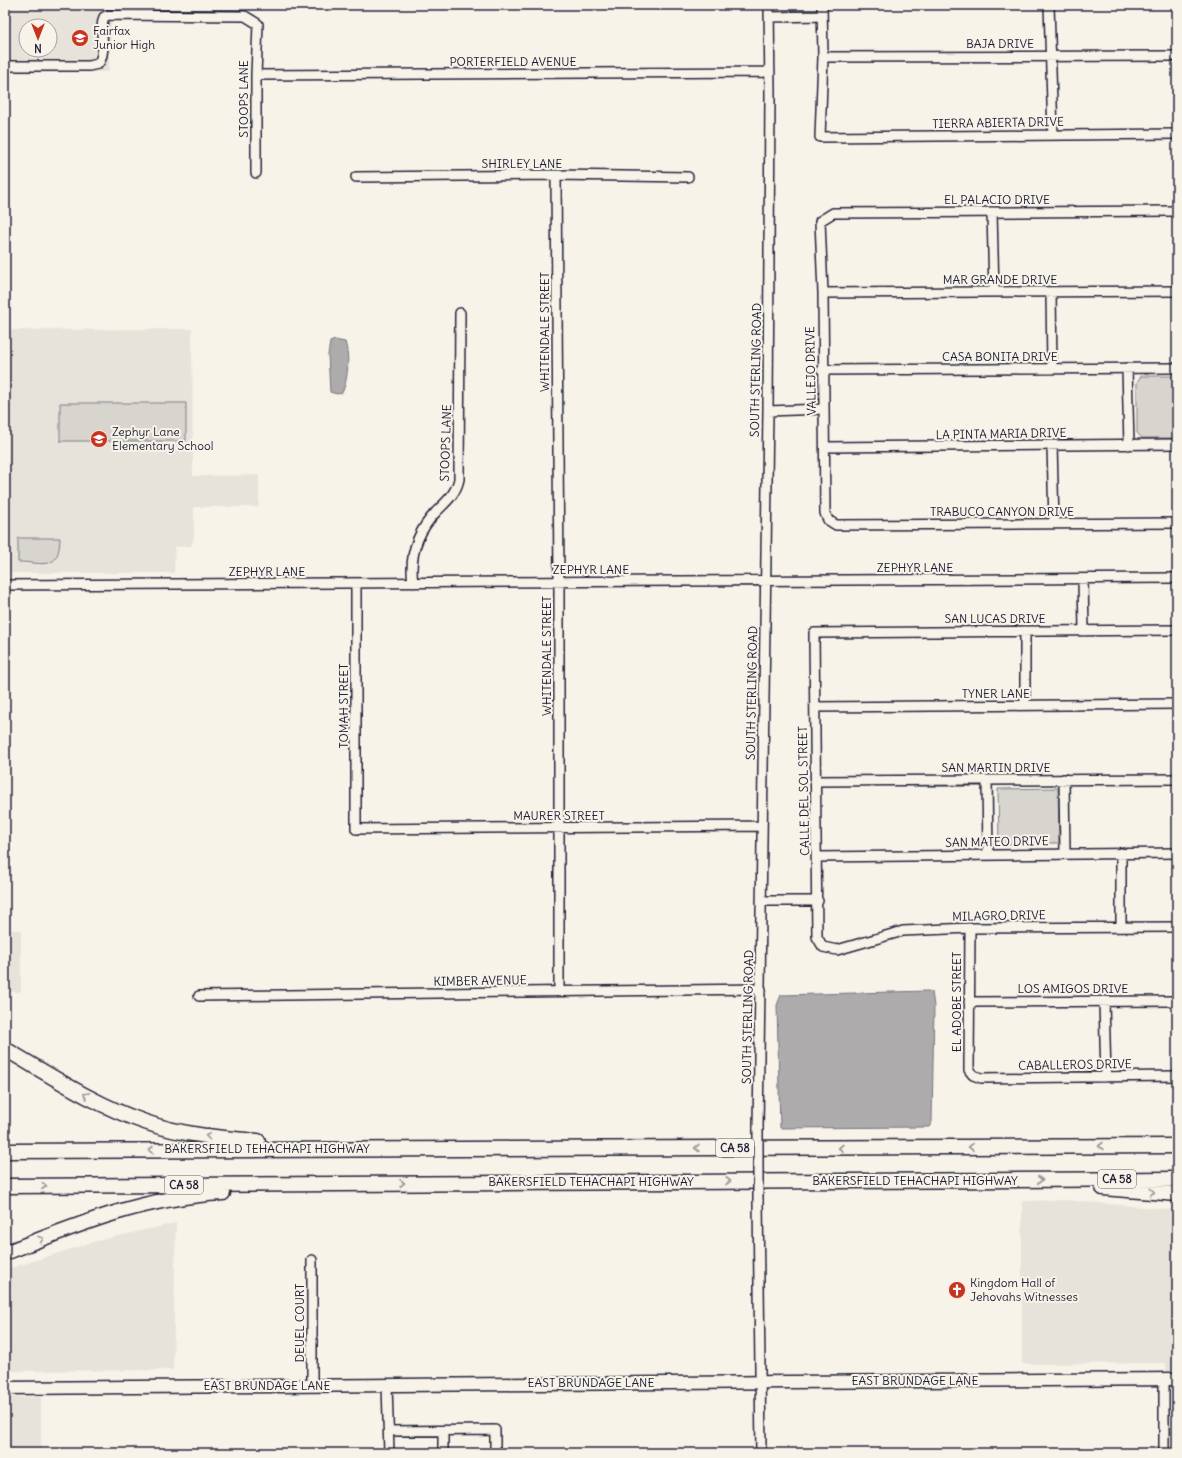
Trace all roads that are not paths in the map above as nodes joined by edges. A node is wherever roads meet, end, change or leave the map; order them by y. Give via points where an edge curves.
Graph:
1 (769, 5) edge
2 (822, 5) edge
3 (1049, 5) edge
4 (822, 16) junction
5 (769, 17) junction
6 (1050, 56) junction
7 (1177, 56) edge
8 (823, 57) junction
9 (5, 66) edge
10 (770, 72) junction
11 (256, 75) junction
12 (1053, 134) junction
13 (1177, 134) edge
14 (256, 173) dead end
15 (556, 175) junction
16 (356, 177) dead end
17 (688, 177) dead end
18 (1177, 211) edge
19 (992, 212) junction
20 (820, 221) joint
21 (1177, 291) edge
22 (994, 292) junction
23 (1051, 292) junction
24 (823, 293) junction
25 (460, 312) dead end
26 (1128, 368) junction
27 (1177, 368) edge
28 (1052, 369) junction
29 (822, 370) junction
30 (823, 409) junction
31 (768, 410) junction
32 (1177, 444) edge
33 (1052, 445) junction
34 (1129, 445) junction
35 (826, 447) junction
36 (828, 520) joint
37 (1054, 523) junction
38 (1177, 523) edge
39 (1177, 578) edge
40 (1083, 579) junction
41 (765, 581) junction
42 (559, 582) junction
43 (413, 583) junction
44 (356, 584) junction
45 (5, 585) edge
46 (1177, 630) edge
47 (1025, 631) junction
48 (1084, 631) junction
49 (814, 633) joint
50 (1177, 704) edge
51 (1025, 705) junction
52 (815, 707) junction
53 (1064, 779) junction
54 (1177, 779) edge
55 (988, 780) junction
56 (815, 781) junction
57 (762, 826) junction
58 (559, 828) junction
59 (356, 829) joint
60 (1121, 853) junction
61 (1177, 853) edge
62 (988, 854) junction
63 (1065, 854) junction
64 (817, 857) junction
65 (762, 901) junction
66 (818, 901) junction
67 (1121, 927) junction
68 (1177, 927) edge
69 (970, 928) junction
70 (823, 947) joint
71 (761, 989) junction
72 (559, 992) junction
73 (199, 996) dead end
74 (1104, 1001) junction
75 (1177, 1001) edge
76 (969, 1002) junction
77 (5, 1049) edge
78 (973, 1075) joint
79 (1177, 1076) edge
80 (1106, 1077) junction
81 (1177, 1139) edge
82 (1140, 1146) junction
83 (1177, 1146) edge
84 (330, 1149) junction
85 (5, 1151) edge
86 (1177, 1179) edge
87 (1058, 1180) junction
88 (363, 1184) junction
89 (5, 1186) edge
90 (1177, 1194) edge
91 (5, 1253) edge
92 (312, 1260) dead end
93 (1164, 1379) junction
94 (1177, 1379) edge
95 (762, 1382) junction
96 (387, 1384) junction
97 (312, 1385) junction
98 (5, 1388) edge
99 (389, 1431) junction
100 (443, 1431) junction
101 (389, 1453) edge
102 (442, 1453) edge
103 (495, 1453) edge
104 (761, 1453) edge
105 (1164, 1453) edge

1 - 5 street, SOUTH STERLING ROAD
2 - 4 street
3 - 6 street
4 - 5 street
4 - 8 street
5 - 10 street, SOUTH STERLING ROAD
6 - 7 street, BAJA DRIVE
6 - 8 street, BAJA DRIVE
6 - 12 street
8 - 12 street, TIERRA ABIERTA DRIVE via 820,137
9 - 11 street, STOOPS LANE via 98,64 102,52 102,23 108,15 238,15 258,24
10 - 11 street, PORTERFIELD AVENUE
10 - 31 street, SOUTH STERLING ROAD
11 - 14 street, STOOPS LANE
12 - 13 street, TIERRA ABIERTA DRIVE
15 - 16 street, SHIRLEY LANE
15 - 17 street, SHIRLEY LANE
15 - 42 street, WHITENDALE STREET
18 - 19 street, EL PALACIO DRIVE
19 - 20 street, EL PALACIO DRIVE via 833,213
19 - 22 street
20 - 24 street, VALLEJO DRIVE
21 - 23 street, MAR GRANDE DRIVE
22 - 23 street, MAR GRANDE DRIVE
22 - 24 street, MAR GRANDE DRIVE
23 - 28 street
24 - 29 street, VALLEJO DRIVE
25 - 43 street, STOOPS LANE via 459,479 454,493 428,521 417,540 412,562
26 - 27 street, CASA BONITA DRIVE
26 - 28 street, CASA BONITA DRIVE
26 - 34 street
28 - 29 street, CASA BONITA DRIVE
29 - 30 street, VALLEJO DRIVE
30 - 31 street
30 - 35 street, VALLEJO DRIVE
31 - 41 street, SOUTH STERLING ROAD
32 - 34 street, LA PINTA MARIA DRIVE
33 - 34 street, LA PINTA MARIA DRIVE
33 - 35 street, LA PINTA MARIA DRIVE
33 - 37 street
35 - 36 street, VALLEJO DRIVE via 825,513
36 - 37 street, TRABUCO CANYON DRIVE via 836,525
37 - 38 street, TRABUCO CANYON DRIVE
39 - 40 street, ZEPHYR LANE
40 - 41 street, ZEPHYR LANE
40 - 48 street
41 - 42 street, ZEPHYR LANE
41 - 57 street, SOUTH STERLING ROAD
42 - 43 street, ZEPHYR LANE
42 - 58 street, WHITENDALE STREET
43 - 44 street, ZEPHYR LANE
44 - 45 street, ZEPHYR LANE
44 - 59 street, TOMAH STREET
46 - 48 street, SAN LUCAS DRIVE
47 - 48 street, SAN LUCAS DRIVE
47 - 49 street, SAN LUCAS DRIVE
47 - 51 street
49 - 52 street, CALLE DEL SOL STREET
50 - 51 street, TYNER LANE
51 - 52 street, TYNER LANE
52 - 56 street, CALLE DEL SOL STREET
53 - 54 street, SAN MARTIN DRIVE
53 - 55 street, SAN MARTIN DRIVE
53 - 63 street
55 - 56 street, SAN MARTIN DRIVE
55 - 62 street
56 - 64 street, CALLE DEL SOL STREET
57 - 58 street, MAURER STREET
57 - 65 street, SOUTH STERLING ROAD
58 - 59 street, MAURER STREET
58 - 72 street, WHITENDALE STREET
60 - 61 street, SAN MATEO DRIVE
60 - 63 street, SAN MATEO DRIVE
60 - 67 street
62 - 63 street, SAN MATEO DRIVE
62 - 64 street, SAN MATEO DRIVE
64 - 66 street, CALLE DEL SOL STREET
65 - 66 street
65 - 71 street, SOUTH STERLING ROAD
66 - 70 street, CALLE DEL SOL STREET via 817,937
67 - 68 street, MILAGRO DRIVE
67 - 69 street, MILAGRO DRIVE
69 - 70 street, MILAGRO DRIVE via 903,931 836,950
69 - 76 street, EL ADOBE STREET
71 - 72 street, KIMBER AVENUE
71 - 95 street, SOUTH STERLING ROAD, bridge via 758,1200
72 - 73 street, KIMBER AVENUE
74 - 75 street, LOS AMIGOS DRIVE
74 - 76 street, LOS AMIGOS DRIVE
74 - 80 street
76 - 78 street, EL ADOBE STREET via 969,1070
84 -> 77 highway via 207,1136 145,1122 105,1106
78 - 80 street, CABALLEROS DRIVE via 981,1078
79 - 80 street, CABALLEROS DRIVE
81 - 82 highway
82 - 83 highway, BAKERSFIELD TEHACHAPI HIGHWAY / CA 58
82 -> 84 highway, BAKERSFIELD TEHACHAPI HIGHWAY / CA 58
84 -> 85 highway, BAKERSFIELD TEHACHAPI HIGHWAY / CA 58
86 - 87 highway, BAKERSFIELD TEHACHAPI HIGHWAY / CA 58
88 -> 87 highway, BAKERSFIELD TEHACHAPI HIGHWAY / CA 58
87 -> 90 highway via 1076,1186
89 -> 88 highway, BAKERSFIELD TEHACHAPI HIGHWAY / CA 58
91 -> 88 highway via 106,1214 156,1202 215,1193
92 - 97 street, DEUEL COURT
93 - 94 main road, EAST BRUNDAGE LANE
93 - 95 main road, EAST BRUNDAGE LANE
93 - 105 street
95 - 96 main road, EAST BRUNDAGE LANE
95 - 104 street, SOUTH STERLING ROAD
96 - 97 main road, EAST BRUNDAGE LANE
96 - 99 street
97 - 98 main road, EAST BRUNDAGE LANE
99 - 100 street
99 - 101 street
100 - 102 street
100 - 103 street via 495,1430

